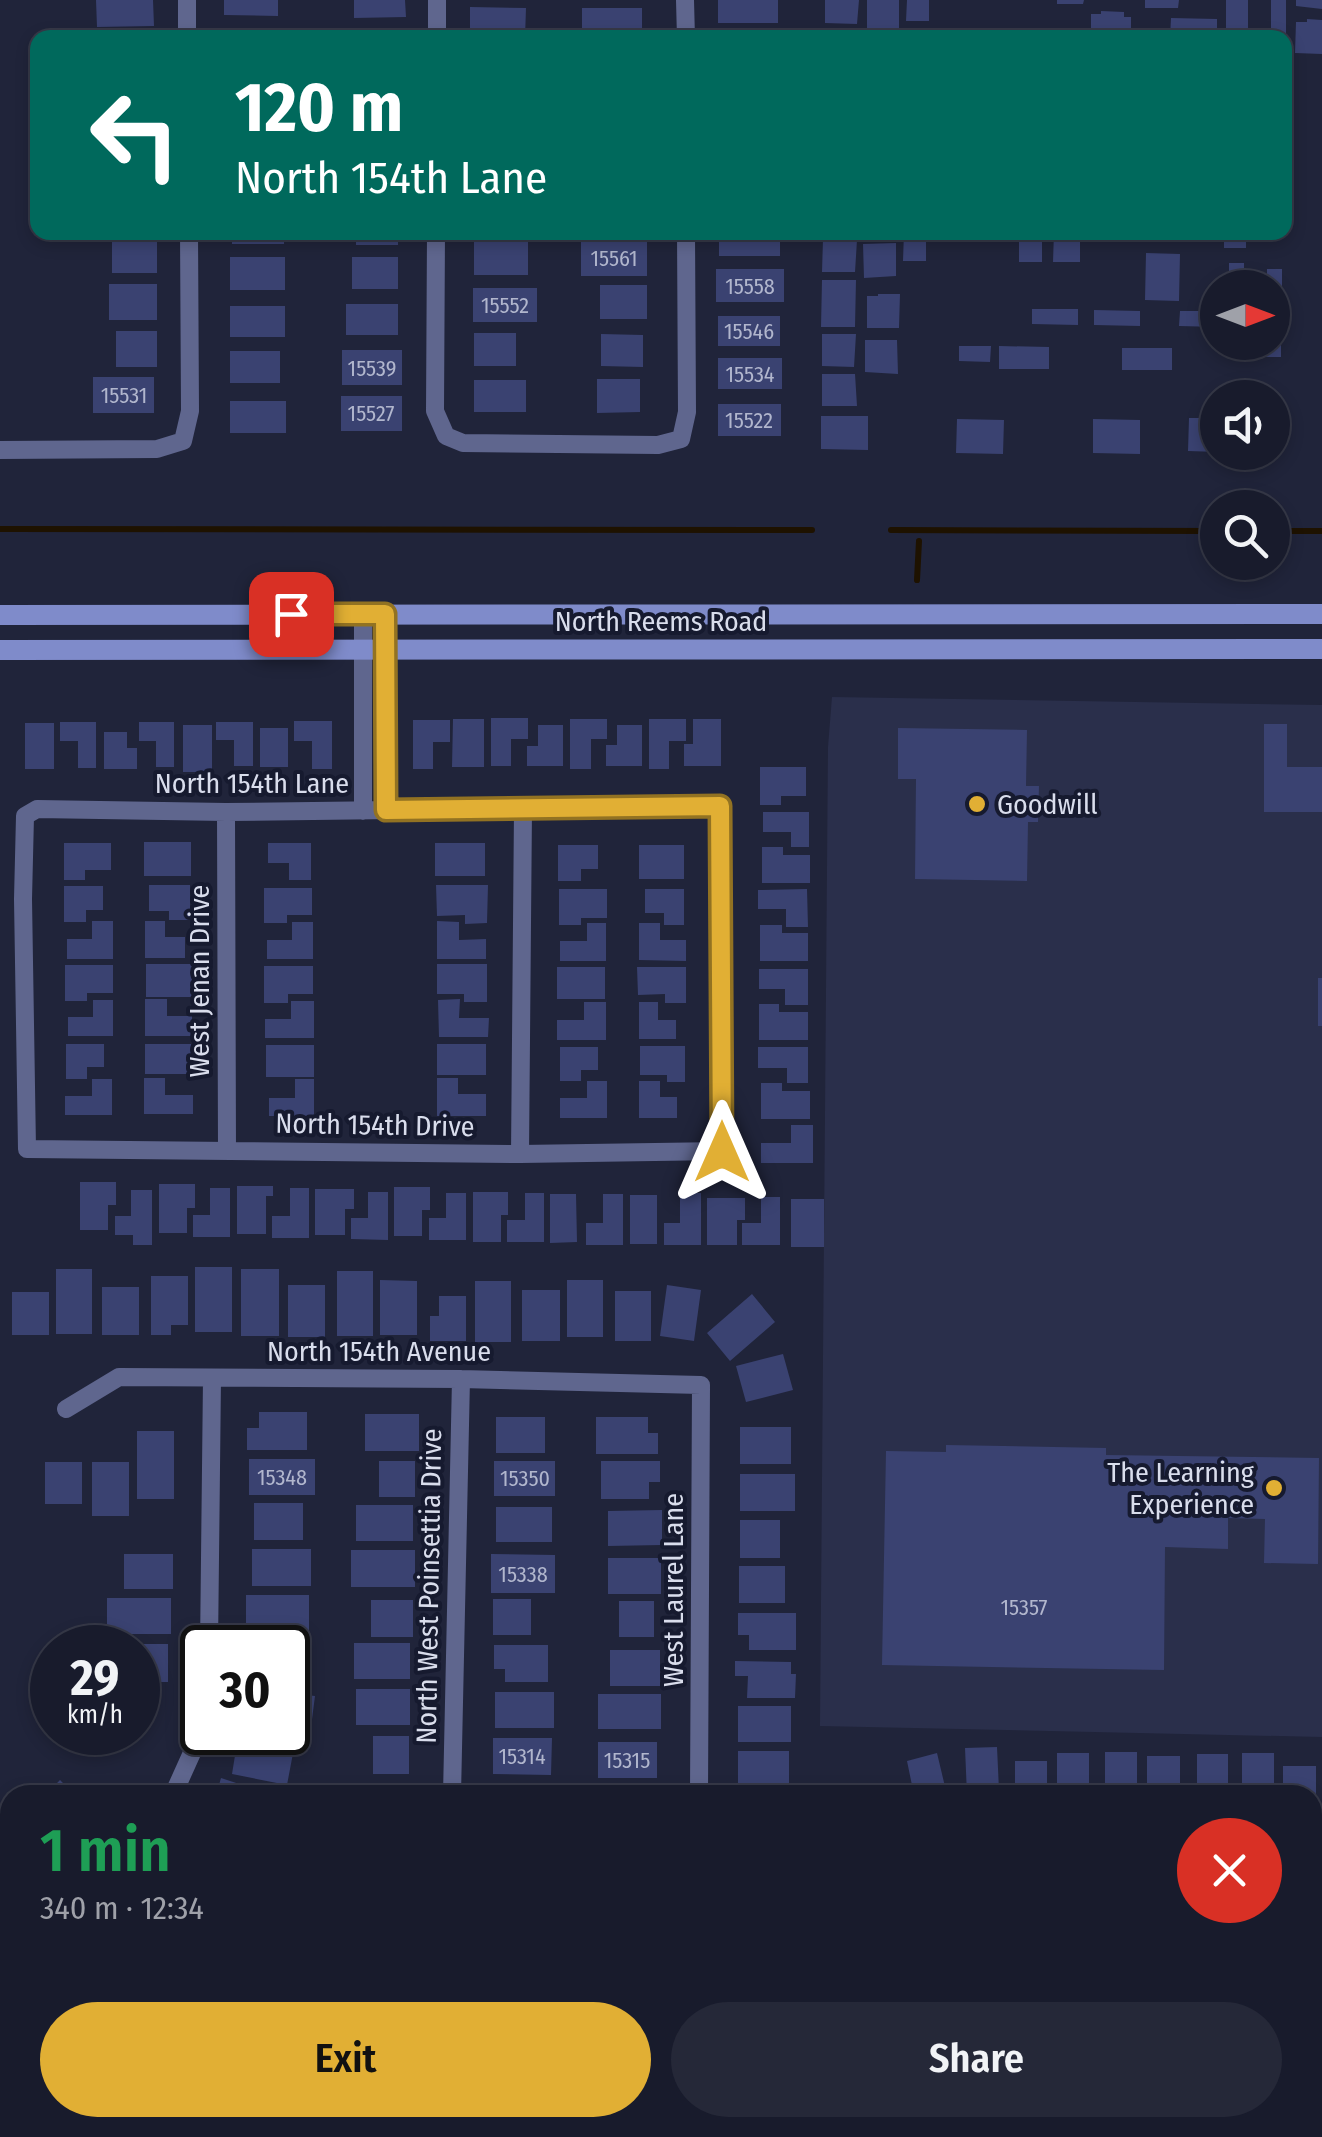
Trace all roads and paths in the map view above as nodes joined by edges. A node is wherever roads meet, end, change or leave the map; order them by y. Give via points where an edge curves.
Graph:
1 (186, 0) edge
2 (437, 0) edge
3 (686, 0) edge
4 (187, 30) edge
5 (437, 30) edge
6 (686, 30) edge
7 (189, 240) edge
8 (436, 240) edge
9 (686, 240) edge
10 (0, 450) edge
11 (363, 614) junction
12 (385, 614) junction
13 (871, 614) junction
14 (1322, 614) edge
15 (0, 615) edge
16 (871, 648) junction
17 (1322, 648) edge
18 (363, 649) junction
19 (386, 649) junction
20 (0, 650) edge
21 (523, 809) junction
22 (363, 810) junction
23 (386, 810) junction
24 (226, 812) junction
25 (27, 1149) joint
26 (228, 1151) junction
27 (722, 1152) joint
28 (520, 1154) junction
29 (212, 1378) junction
30 (462, 1379) junction
31 (701, 1385) joint
32 (66, 1409) dead end
33 (209, 1625) edge
34 (191, 1755) edge
35 (177, 1785) edge
36 (452, 1785) edge
37 (699, 1785) edge

1 - 4 street
2 - 5 street
3 - 6 street
7 - 10 street via 190,411 183,440 157,449
8 - 9 street via 435,410 446,436 463,443 658,446 680,439 686,412
11 - 12 main road, North Reems Road
11 - 15 main road, North Reems Road
11 - 18 street
12 - 13 main road, North Reems Road
12 - 19 street
13 - 14 main road, North Reems Road
13 - 16 main road
16 - 17 main road, North Reems Road
16 - 19 main road, North Reems Road
18 - 19 main road, North Reems Road
18 - 20 main road, North Reems Road
18 - 22 street
19 - 23 street
21 - 23 street, North 154th Lane
21 - 27 street, North 154th Lane via 720,806
21 - 28 street
22 - 23 street, North 154th Lane
22 - 24 street, North 154th Lane
24 - 25 street, North 154th Lane via 38,810 26,816
24 - 26 street, West Jenan Drive
25 - 26 street, North 154th Drive
26 - 28 street, North 154th Drive
27 - 28 street, North 154th Drive
29 - 30 street, North 154th Avenue
29 - 32 street, North 154th Avenue via 119,1376
29 - 33 street
30 - 31 street, North 154th Avenue
30 - 36 street, North West Poinsettia Drive
31 - 37 street, West Laurel Lane
34 - 35 street

